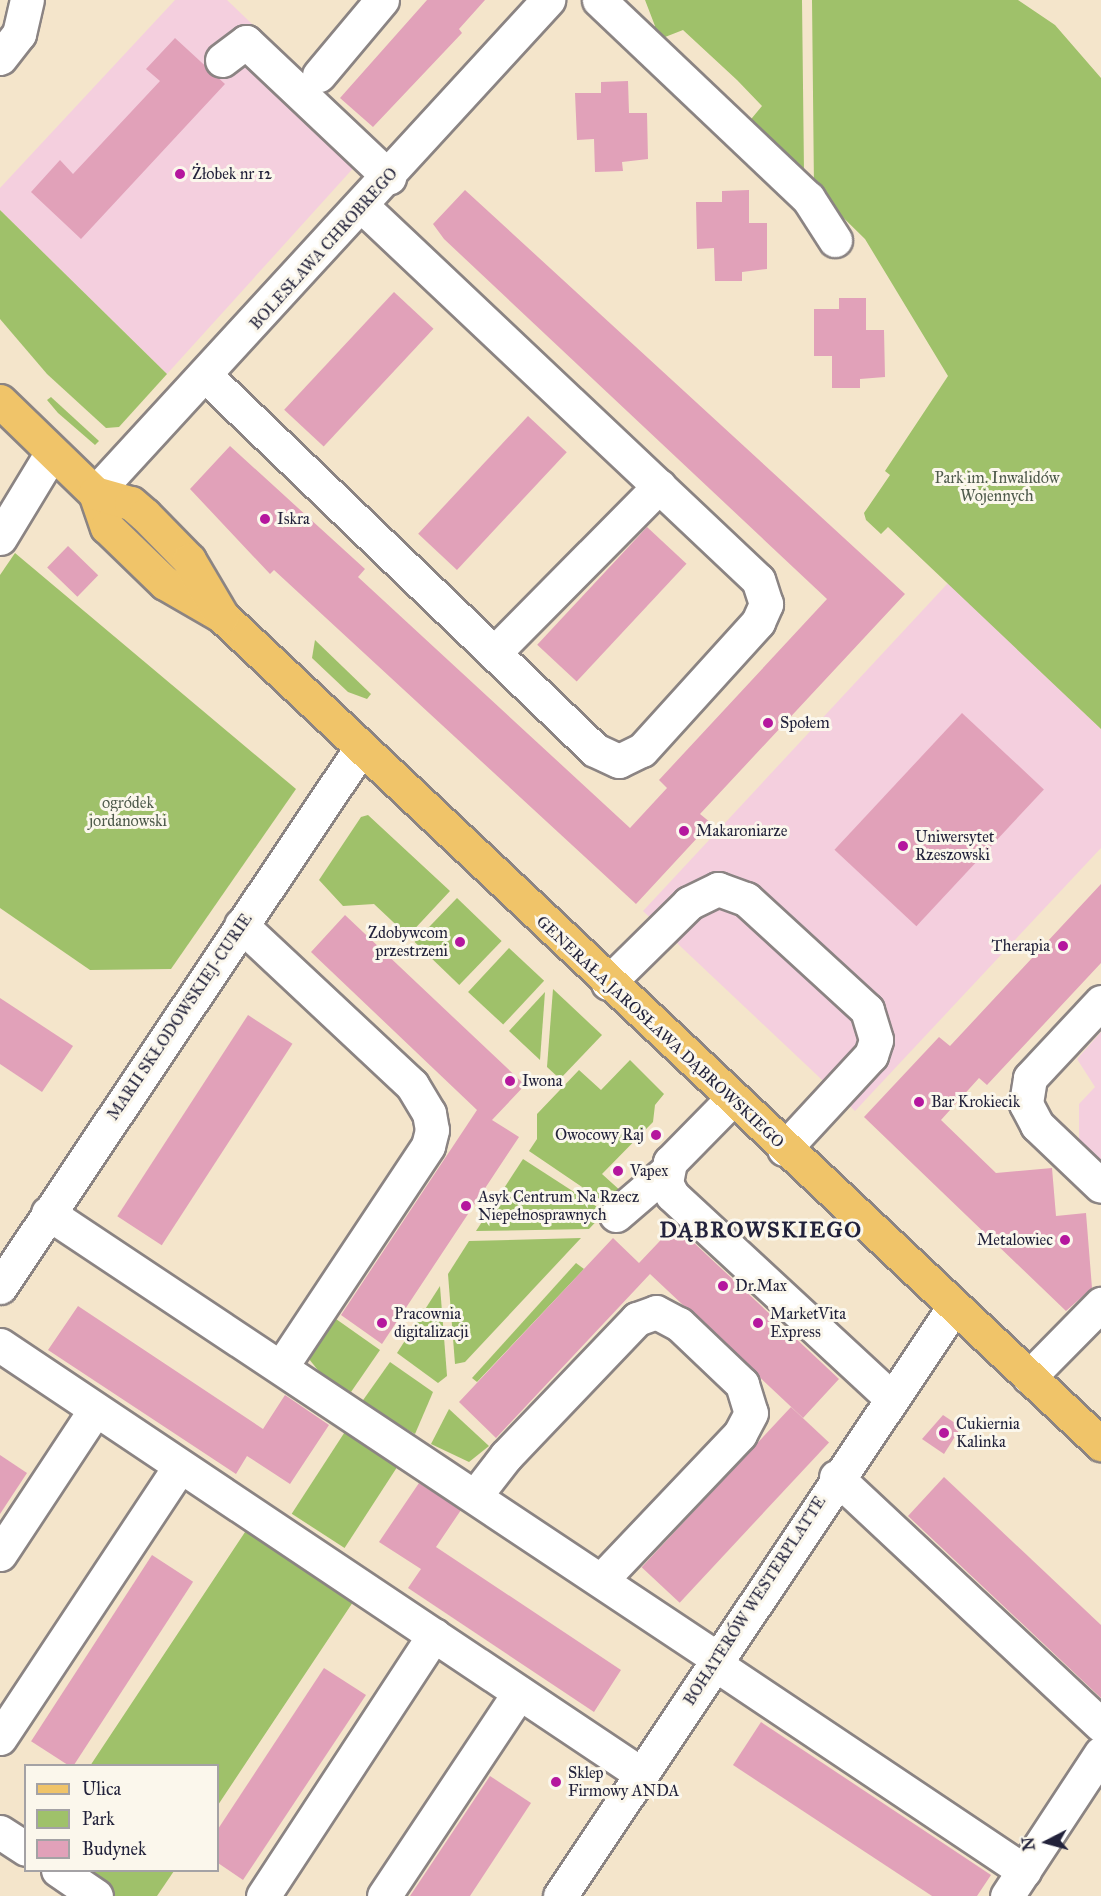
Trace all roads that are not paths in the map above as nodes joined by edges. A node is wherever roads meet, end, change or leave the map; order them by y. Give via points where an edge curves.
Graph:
1 (27, 0) edge
2 (382, 0) edge
3 (548, 0) edge
4 (599, 0) edge
5 (0, 58) edge
6 (222, 60) dead end
7 (319, 75) dead end
8 (389, 177) junction
9 (363, 207) junction
10 (835, 240) dead end
11 (207, 377) junction
12 (0, 401) edge
13 (52, 452) junction
14 (659, 486) junction
15 (95, 493) junction
16 (0, 538) edge
17 (494, 653) junction
18 (361, 748) junction
19 (242, 925) junction
20 (608, 983) junction
21 (1101, 1002) edge
22 (733, 1098) junction
23 (784, 1149) junction
24 (666, 1172) junction
25 (1101, 1186) edge
26 (48, 1213) junction
27 (616, 1215) dead end
28 (0, 1287) edge
29 (1101, 1304) edge
30 (953, 1308) junction
31 (0, 1345) edge
32 (281, 1367) junction
33 (1029, 1377) junction
34 (890, 1397) junction
35 (95, 1410) junction
36 (1101, 1444) edge
37 (180, 1466) junction
38 (836, 1477) junction
39 (475, 1496) junction
40 (0, 1554) edge
41 (601, 1580) junction
42 (434, 1635) junction
43 (716, 1661) junction
44 (519, 1692) junction
45 (1101, 1725) edge
46 (0, 1738) edge
47 (1101, 1753) edge
48 (641, 1774) junction
49 (0, 1832) edge
50 (24, 1848) edge
51 (60, 1872) edge
52 (1015, 1883) edge
53 (571, 1892) edge
54 (87, 1894) edge
55 (263, 1896) edge
56 (384, 1896) edge

1 - 5 street via 19,34
2 - 7 street
3 - 8 street, BOLESŁAWA CHROBREGO
4 - 10 street via 808,198
6 - 8 street via 246,42
8 - 9 street, BOLESŁAWA CHROBREGO
9 - 11 street, BOLESŁAWA CHROBREGO
9 - 14 street
11 - 15 street, BOLESŁAWA CHROBREGO
11 - 17 street
12 - 13 main road, GENERAŁA JAROSŁAWA DĄBROWSKIEGO
13 - 15 main road, GENERAŁA JAROSŁAWA DĄBROWSKIEGO
13 - 16 street
14 - 17 street
14 - 17 street via 758,580 766,604 758,622 642,750 619,761 595,750
15 - 18 main road, GENERAŁA JAROSŁAWA DĄBROWSKIEGO via 131,502 145,515 189,560 222,616
18 - 19 street, MARII SKŁODOWSKIEJ-CURIE
18 - 20 main road, GENERAŁA JAROSŁAWA DĄBROWSKIEGO
19 - 26 street, MARII SKŁODOWSKIEJ-CURIE
19 - 32 street via 412,1085 429,1113 432,1130 428,1146
20 - 22 main road, GENERAŁA JAROSŁAWA DĄBROWSKIEGO
20 - 23 street via 689,903 718,889 747,898 867,1010 876,1040 871,1055
21 - 25 street via 1030,1078 1026,1104 1037,1125
22 - 23 main road, GENERAŁA JAROSŁAWA DĄBROWSKIEGO
22 - 24 street via 692,1136
23 - 30 main road, GENERAŁA JAROSŁAWA DĄBROWSKIEGO
24 - 27 street
24 - 34 street via 666,1183 682,1206
26 - 28 street, MARII SKŁODOWSKIEJ-CURIE
26 - 32 street
29 - 33 street
30 - 33 main road, GENERAŁA JAROSŁAWA DĄBROWSKIEGO
30 - 34 street, BOHATERÓW WESTERPLATTE
31 - 35 street
32 - 39 street
33 - 36 main road, GENERAŁA JAROSŁAWA DĄBROWSKIEGO
34 - 38 street, BOHATERÓW WESTERPLATTE
35 - 37 street
35 - 40 street
37 - 42 street
37 - 46 street
38 - 43 street, BOHATERÓW WESTERPLATTE
38 - 45 street
39 - 41 street
39 - 41 street via 506,1456 637,1319 656,1312 679,1324 742,1384 751,1413 740,1434
41 - 43 street
42 - 44 street
42 - 55 street
43 - 48 street, BOHATERÓW WESTERPLATTE
43 - 52 street
44 - 48 street
44 - 56 street
47 - 52 street
48 - 53 street, BOHATERÓW WESTERPLATTE
49 - 50 street
51 - 54 street

